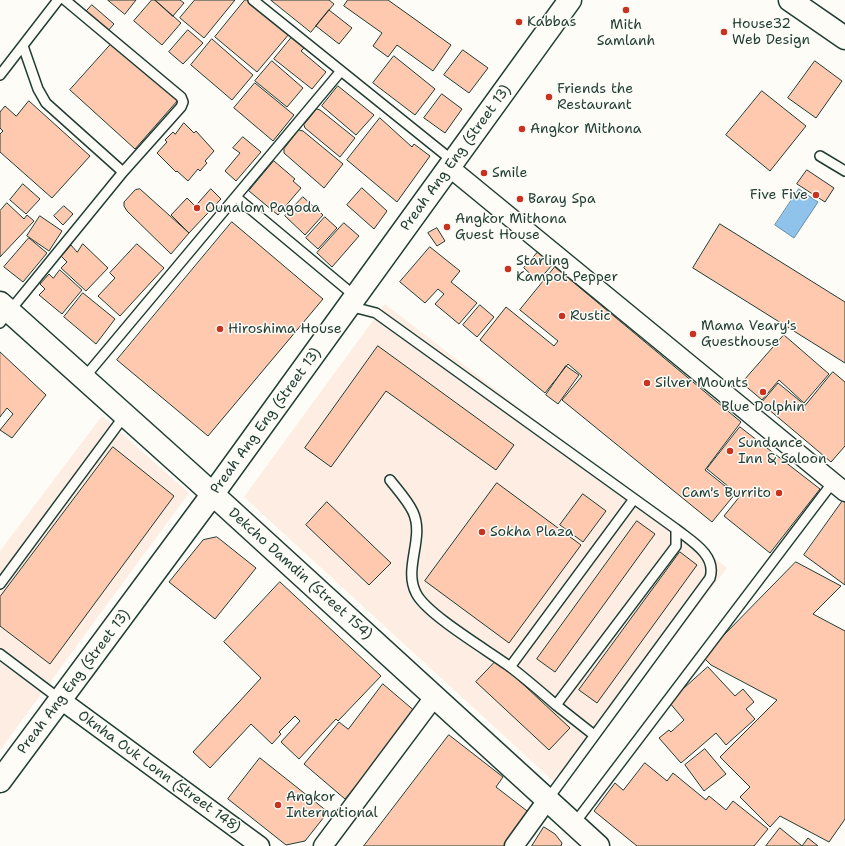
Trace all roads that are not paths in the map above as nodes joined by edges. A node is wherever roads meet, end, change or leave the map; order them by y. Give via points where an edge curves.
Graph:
1 (58, 0) edge
2 (65, 0) edge
3 (253, 0) edge
4 (570, 0) edge
5 (790, 0) edge
6 (845, 38) edge
7 (23, 46) junction
8 (341, 71) junction
9 (0, 74) edge
10 (820, 156) dead end
11 (451, 164) junction
12 (845, 171) edge
13 (123, 172) junction
14 (236, 197) junction
15 (352, 301) junction
16 (3, 312) edge
17 (84, 378) junction
18 (125, 415) junction
19 (390, 480) dead end
20 (839, 487) edge
21 (212, 495) junction
22 (634, 499) junction
23 (676, 529) junction
24 (0, 584) edge
25 (0, 654) edge
26 (510, 667) junction
27 (435, 696) junction
28 (61, 700) junction
29 (556, 705) junction
30 (594, 735) junction
31 (0, 781) edge
32 (548, 799) junction
33 (574, 824) junction
34 (260, 846) edge
35 (323, 846) edge
36 (514, 846) edge
37 (598, 846) edge

1 - 7 lane
2 - 13 lane via 181,97 183,102
3 - 8 lane
4 - 11 street, Preah Ang Eng (Street 13)
5 - 6 street
7 - 9 lane
7 - 13 lane via 38,89 46,103
8 - 11 lane
8 - 14 lane
10 - 12 lane
11 - 15 street, Preah Ang Eng (Street 13)
11 - 20 street
13 - 16 lane
14 - 15 lane
14 - 17 lane
15 - 21 street, Preah Ang Eng (Street 13)
15 - 22 lane via 376,313
16 - 17 street, Dekcho Damdin (Street 154)
17 - 18 street, Dekcho Damdin (Street 154)
18 - 21 street, Dekcho Damdin (Street 154)
18 - 24 lane
19 - 26 lane via 413,512 417,531 411,575 416,593 429,609
20 - 33 lane
21 - 27 street, Dekcho Damdin (Street 154)
21 - 28 street, Preah Ang Eng (Street 13)
22 - 23 lane
22 - 26 lane
23 - 29 lane via 676,546
23 - 30 lane via 710,561 710,578
25 - 28 lane, Oknha Ouk Lonn (Street 148)
26 - 29 lane
27 - 32 street, Dekcho Damdin (Street 154)
27 - 35 street
28 - 31 street, Preah Ang Eng (Street 13)
28 - 34 street, Oknha Ouk Lonn (Street 148)
29 - 30 lane
30 - 32 lane
32 - 33 street, Dekcho Damdin (Street 154)
32 - 36 street
33 - 37 street, Dekcho Damdin (Street 154)

